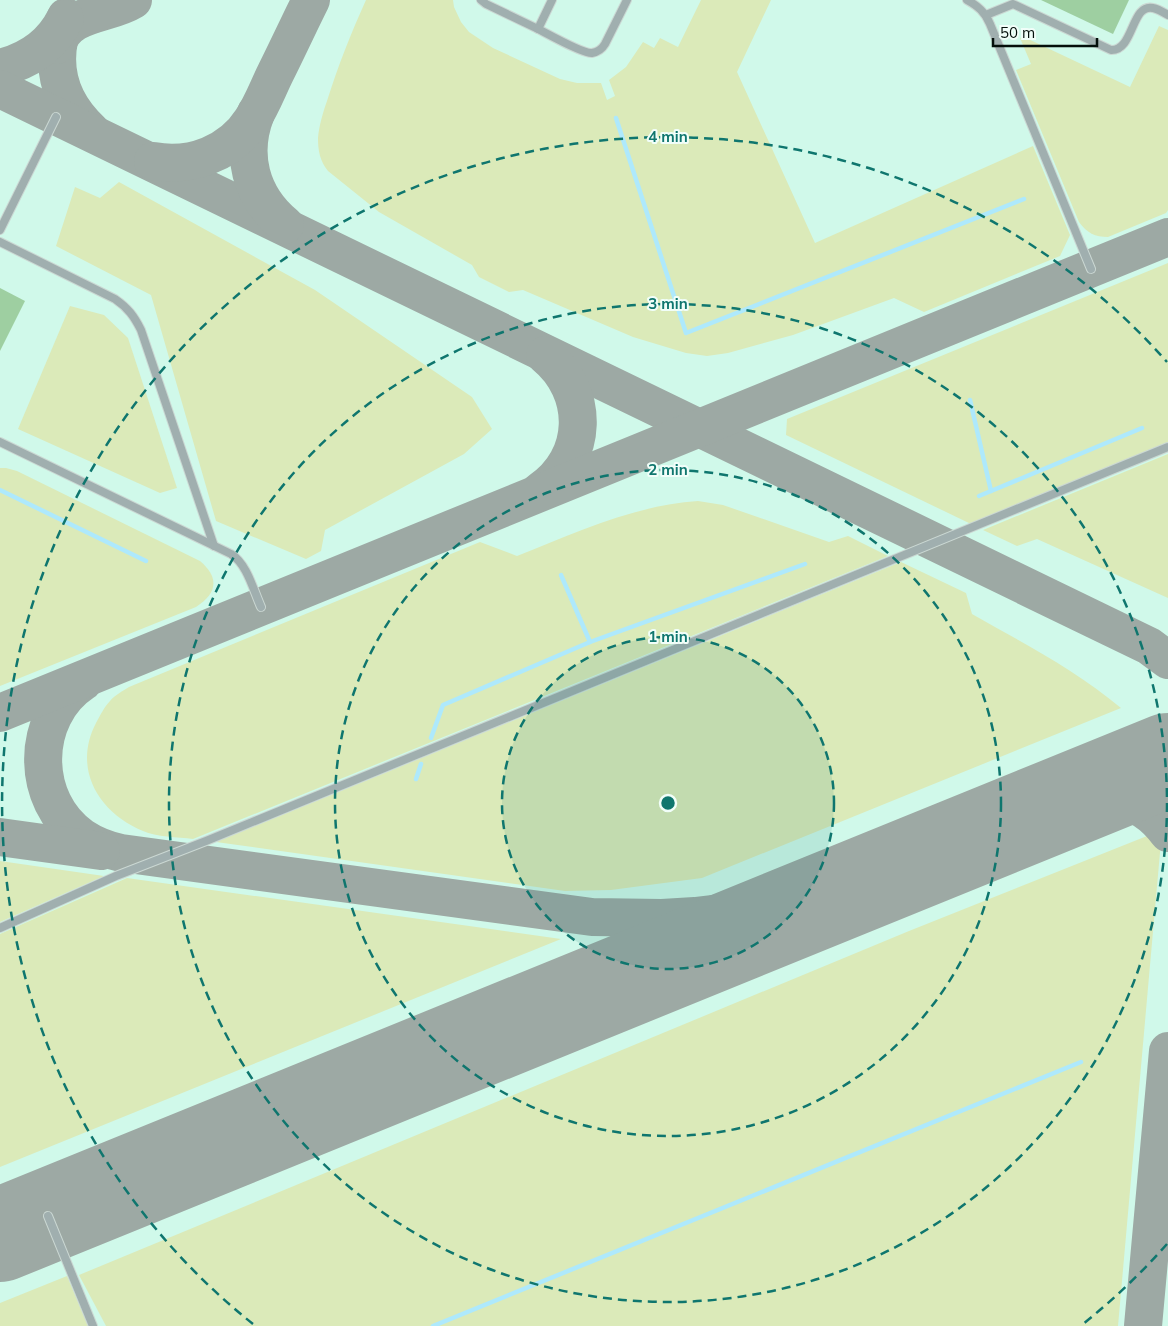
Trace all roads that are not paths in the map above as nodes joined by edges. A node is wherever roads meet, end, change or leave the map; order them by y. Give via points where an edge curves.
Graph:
1 (481, 0) edge
2 (552, 0) edge
3 (628, 0) edge
4 (967, 0) edge
5 (1014, 2) edge
6 (986, 15) junction
7 (1168, 15) edge
8 (538, 29) junction
9 (56, 117) dead end
10 (0, 230) edge
11 (0, 242) edge
12 (1091, 269) dead end
13 (0, 442) edge
14 (1168, 447) edge
15 (214, 546) junction
16 (261, 607) dead end
17 (0, 928) edge
18 (48, 1216) dead end
19 (93, 1326) edge

1 - 8 lane
2 - 8 lane
3 - 8 lane via 605,44 593,53
4 - 6 lane
5 - 6 lane
5 - 7 lane via 1111,50 1120,49 1144,9 1154,8
6 - 12 lane
9 - 10 lane
11 - 15 lane via 115,299 135,318
13 - 15 lane
14 - 17 lane via 116,876
15 - 16 lane via 239,559
18 - 19 lane

